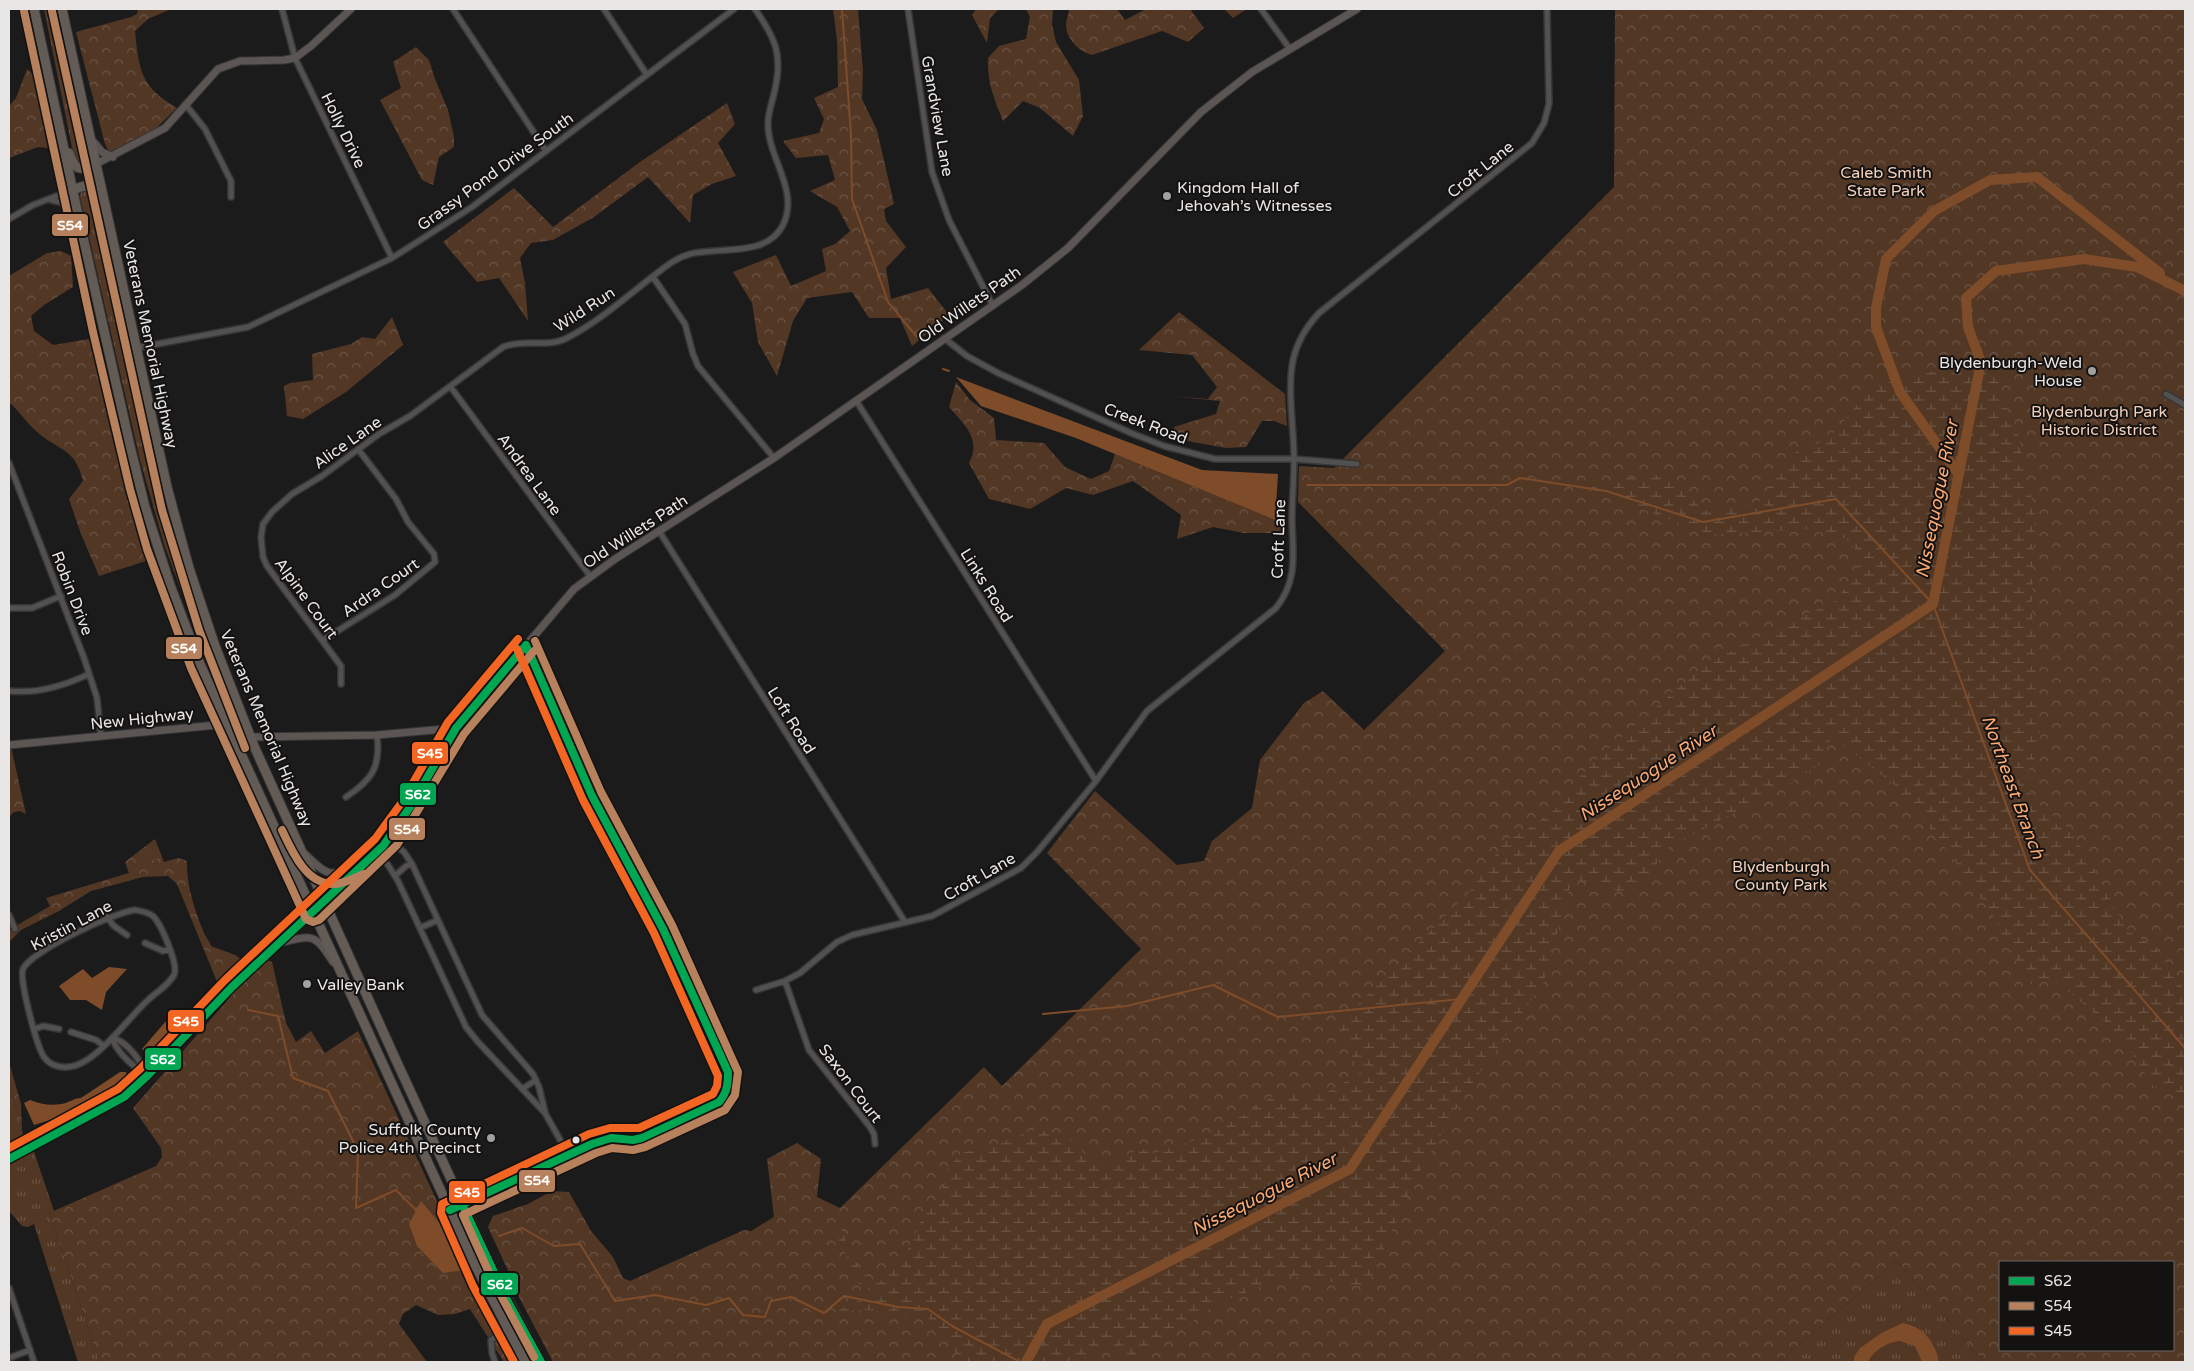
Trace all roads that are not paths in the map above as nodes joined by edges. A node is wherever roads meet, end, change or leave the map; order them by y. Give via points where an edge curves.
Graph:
1 (34, 9) edge
2 (62, 9) edge
3 (282, 9) edge
4 (352, 9) edge
5 (453, 9) edge
6 (604, 9) edge
7 (734, 9) edge
8 (756, 9) edge
9 (908, 9) edge
10 (1260, 9) edge
11 (1357, 9) edge
12 (1548, 9) edge
13 (1290, 49) junction
14 (295, 58) junction
15 (647, 75) junction
16 (186, 105) junction
17 (58, 123) junction
18 (90, 139) junction
19 (546, 151) junction
20 (113, 157) junction
21 (96, 164) junction
22 (72, 190) junction
23 (231, 197) dead end
24 (48, 200) junction
25 (78, 215) junction
26 (9, 217) edge
27 (109, 224) junction
28 (392, 258) junction
29 (652, 277) junction
30 (993, 306) junction
31 (944, 338) junction
32 (136, 348) junction
33 (450, 386) junction
34 (2166, 394) dead end
35 (857, 402) junction
36 (2185, 405) edge
37 (358, 449) junction
38 (774, 458) junction
39 (1294, 459) junction
40 (9, 463) edge
41 (1357, 464) dead end
42 (263, 524) joint
43 (659, 531) junction
44 (590, 576) junction
45 (61, 596) junction
46 (9, 608) edge
47 (323, 640) junction
48 (526, 645) junction
49 (89, 674) junction
50 (342, 684) dead end
51 (9, 691) edge
52 (227, 724) junction
53 (456, 728) junction
54 (101, 736) junction
55 (376, 736) junction
56 (251, 737) junction
57 (9, 745) edge
58 (1096, 780) junction
59 (346, 796) dead end
60 (389, 839) junction
61 (303, 852) junction
62 (376, 852) junction
63 (286, 854) junction
64 (365, 863) junction
65 (412, 864) junction
66 (396, 876) junction
67 (325, 901) junction
68 (313, 912) junction
69 (107, 917) junction
70 (9, 918) edge
71 (438, 920) junction
72 (904, 922) junction
73 (420, 928) junction
74 (15, 929) dead end
75 (295, 930) junction
76 (128, 935) dead end
77 (281, 942) junction
78 (145, 943) dead end
79 (170, 950) junction
80 (343, 978) junction
81 (785, 980) junction
82 (756, 990) dead end
83 (35, 1029) junction
84 (59, 1029) dead end
85 (70, 1032) dead end
86 (112, 1038) junction
87 (104, 1046) junction
88 (147, 1076) junction
89 (536, 1080) junction
90 (522, 1089) junction
91 (545, 1113) junction
92 (875, 1144) dead end
93 (568, 1154) junction
94 (9, 1160) edge
95 (462, 1204) junction
96 (450, 1210) junction
97 (9, 1288) edge
98 (507, 1329) junction
99 (30, 1350) junction
100 (9, 1358) edge
101 (34, 1362) edge
102 (495, 1362) edge
103 (525, 1362) edge
104 (541, 1362) edge

1 - 17 highway, Veterans Memorial Highway
2 - 18 highway, Veterans Memorial Highway
3 - 14 street, Holly Drive
4 - 14 main road
5 - 19 street
6 - 15 street
7 - 15 street, Grassy Pond Drive South
8 - 29 street, Wild Run via 777,46 778,70 768,129 788,199 782,225 774,238 755,246 678,258
9 - 30 street, Grandview Lane via 932,172 949,220
10 - 13 street
11 - 13 main road, Old Willets Path
12 - 39 street, Croft Lane via 1549,104 1544,123 1532,143 1332,302 1304,332 1292,367
13 - 30 main road, Old Willets Path via 1252,72 1201,112 1068,248
14 - 16 main road via 229,64 207,80
14 - 28 street, Holly Drive
15 - 19 street, Grassy Pond Drive South
16 - 20 main road via 165,128
16 - 23 street via 205,129 231,181
17 - 21 highway via 75,167 83,169
17 - 22 highway, Veterans Memorial Highway
18 - 20 main road via 102,152
18 - 21 highway, Veterans Memorial Highway
19 - 28 street, Grassy Pond Drive South via 472,207
20 - 21 main road
21 - 27 highway, Veterans Memorial Highway
22 - 24 street
22 - 25 highway, Veterans Memorial Highway
22 - 27 highway via 84,186 91,188
24 - 25 street via 64,203
24 - 26 street
25 - 52 highway, Veterans Memorial Highway via 149,520 192,644
27 - 32 highway, Veterans Memorial Highway
28 - 32 street, Grassy Pond Drive South via 248,326
29 - 33 street, Wild Run via 570,337 547,344 508,345
29 - 38 street via 686,324 698,366
30 - 31 main road, Old Willets Path
31 - 35 main road, Old Willets Path
31 - 39 street, Creek Road via 967,356 998,373 1164,446 1215,459
32 - 56 highway, Veterans Memorial Highway via 189,568 217,652
33 - 37 street, Alice Lane
33 - 44 street, Andrea Lane
34 - 36 street
35 - 38 main road, Old Willets Path
35 - 58 street, Links Road
37 - 42 street, Alice Lane via 292,494
37 - 47 street, Ardra Court via 434,554 435,562 395,596
38 - 43 main road, Old Willets Path
39 - 41 street, Creek Road
39 - 58 street, Croft Lane via 1292,571 1286,595 1276,608 1147,711
40 - 45 street, Robin Drive
42 - 47 street, Alpine Court via 261,547 267,566
43 - 44 main road, Old Willets Path
43 - 72 street, Loft Road
44 - 48 main road, Old Willets Path via 574,589
45 - 46 street via 32,608
45 - 49 street, Robin Drive
47 - 50 street, Alpine Court via 340,666
48 - 53 main road, Old Willets Path
48 - 93 main road via 600,812 663,929 728,1072 727,1090 718,1102 642,1138 604,1139
49 - 51 street via 50,689
49 - 54 street, Robin Drive via 97,698
52 - 54 main road, New Highway
52 - 56 main road
52 - 63 highway, Veterans Memorial Highway
53 - 55 main road
53 - 60 main road, Old Willets Path
54 - 57 main road, New Highway
55 - 56 main road
55 - 59 street via 377,758 370,778
56 - 61 highway, Veterans Memorial Highway
58 - 72 street, Croft Lane via 1021,868 932,916
60 - 62 main road, Old Willets Path
60 - 65 street
61 - 64 main road via 327,873 337,873
61 - 67 highway, Veterans Memorial Highway
62 - 64 main road, Old Willets Path
62 - 66 street
63 - 68 highway, Veterans Memorial Highway
63 - 75 main road via 300,902
64 - 67 main road, Old Willets Path
65 - 66 street via 403,867
65 - 71 street
66 - 73 street
67 - 68 main road, Old Willets Path
67 - 95 highway, Veterans Memorial Highway
68 - 75 main road, Old Willets Path
68 - 80 highway, Veterans Memorial Highway
69 - 76 street
69 - 79 street, Kristin Lane via 135,910 148,913 160,926
69 - 83 street, Kristin Lane via 26,964 22,974 23,994
70 - 74 street
71 - 73 street
71 - 89 street via 485,1019 527,1065
72 - 81 street, Croft Lane via 837,942 800,973
73 - 90 street via 466,1026
75 - 77 main road, Old Willets Path
77 - 80 main road via 304,937 314,939
77 - 88 main road, Old Willets Path
78 - 79 street via 163,951
79 - 86 street, Kristin Lane via 176,965 174,975
80 - 96 highway, Veterans Memorial Highway
81 - 82 street, Croft Lane
81 - 92 street, Saxon Court via 809,1050 870,1127
83 - 84 street via 44,1026
83 - 87 street, Kristin Lane via 41,1052 57,1066 72,1067
85 - 87 street via 96,1040
86 - 87 street, Kristin Lane
86 - 88 street via 120,1039 142,1064
88 - 94 main road, Old Willets Path via 114,1104
89 - 90 street
89 - 91 street
90 - 91 street
91 - 93 street
93 - 95 main road
95 - 96 main road
95 - 104 highway, Veterans Memorial Highway via 510,1306
96 - 98 highway, Veterans Memorial Highway
97 - 99 street
98 - 102 street via 491,1340
98 - 103 highway, Veterans Memorial Highway
99 - 100 street
99 - 101 street

